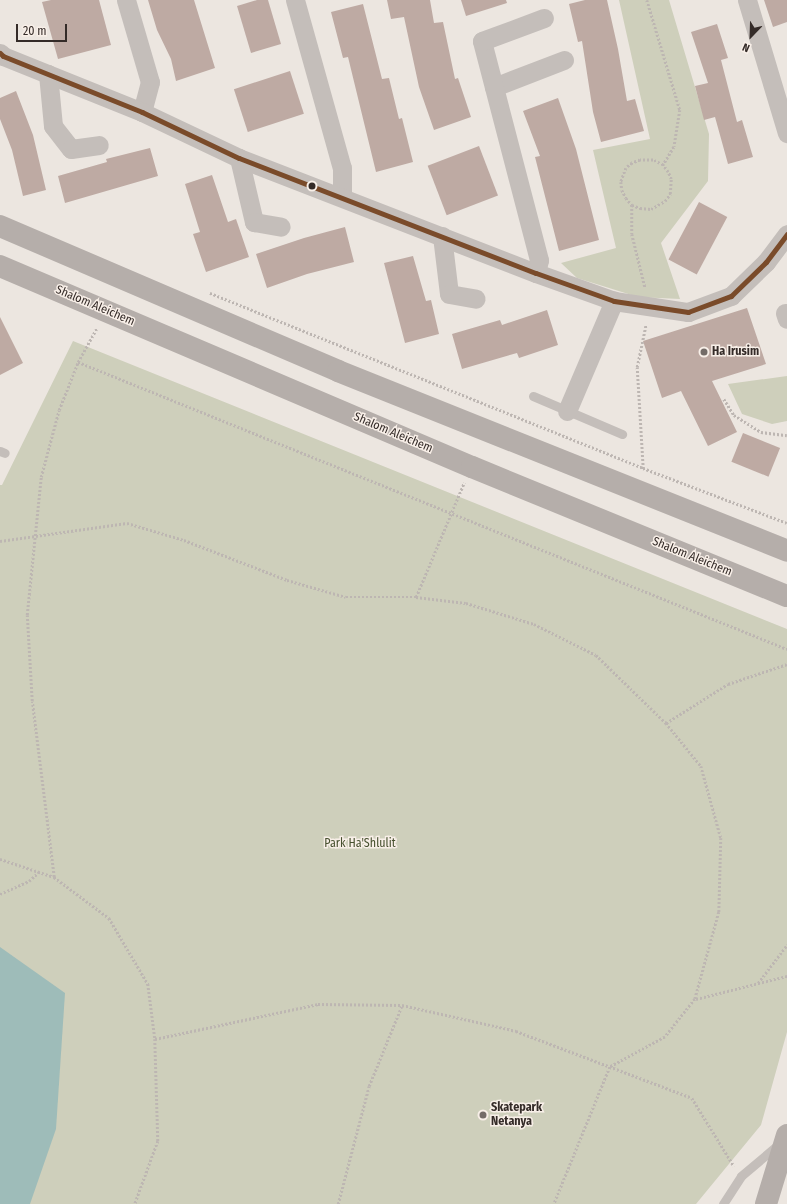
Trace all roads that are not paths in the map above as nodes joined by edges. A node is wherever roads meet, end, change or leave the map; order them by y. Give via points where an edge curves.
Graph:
1 (126, 0) edge
2 (295, 0) edge
3 (747, 0) edge
4 (544, 18) dead end
5 (0, 53) edge
6 (564, 60) dead end
7 (48, 74) junction
8 (494, 87) junction
9 (783, 104) edge
10 (142, 112) junction
11 (787, 133) edge
12 (100, 146) dead end
13 (239, 158) junction
14 (342, 197) junction
15 (0, 226) edge
16 (281, 227) dead end
17 (442, 236) junction
18 (786, 238) edge
19 (0, 266) edge
20 (536, 273) junction
21 (476, 299) dead end
22 (614, 301) junction
23 (533, 396) dead end
24 (567, 411) junction
25 (622, 434) dead end
26 (787, 551) edge
27 (787, 596) edge
28 (787, 1136) edge
29 (723, 1204) edge
30 (766, 1204) edge

1 - 10 street via 150,82
2 - 14 street via 342,168
3 - 9 street
4 - 8 street via 482,41
5 - 7 street
6 - 8 street
7 - 10 street
7 - 12 street via 53,126 72,149
8 - 20 street via 539,260
9 - 11 street
10 - 13 street
13 - 14 street
13 - 16 street via 254,222
14 - 17 street
15 - 26 main road via 338,371
17 - 20 street
17 - 21 street via 449,294
18 - 22 street via 766,262 731,296 688,312
19 - 27 main road, Shalom Aleichem via 472,467
20 - 22 street
22 - 24 street
23 - 24 lane
24 - 25 lane
28 - 29 lane via 740,1176
28 - 30 main road

